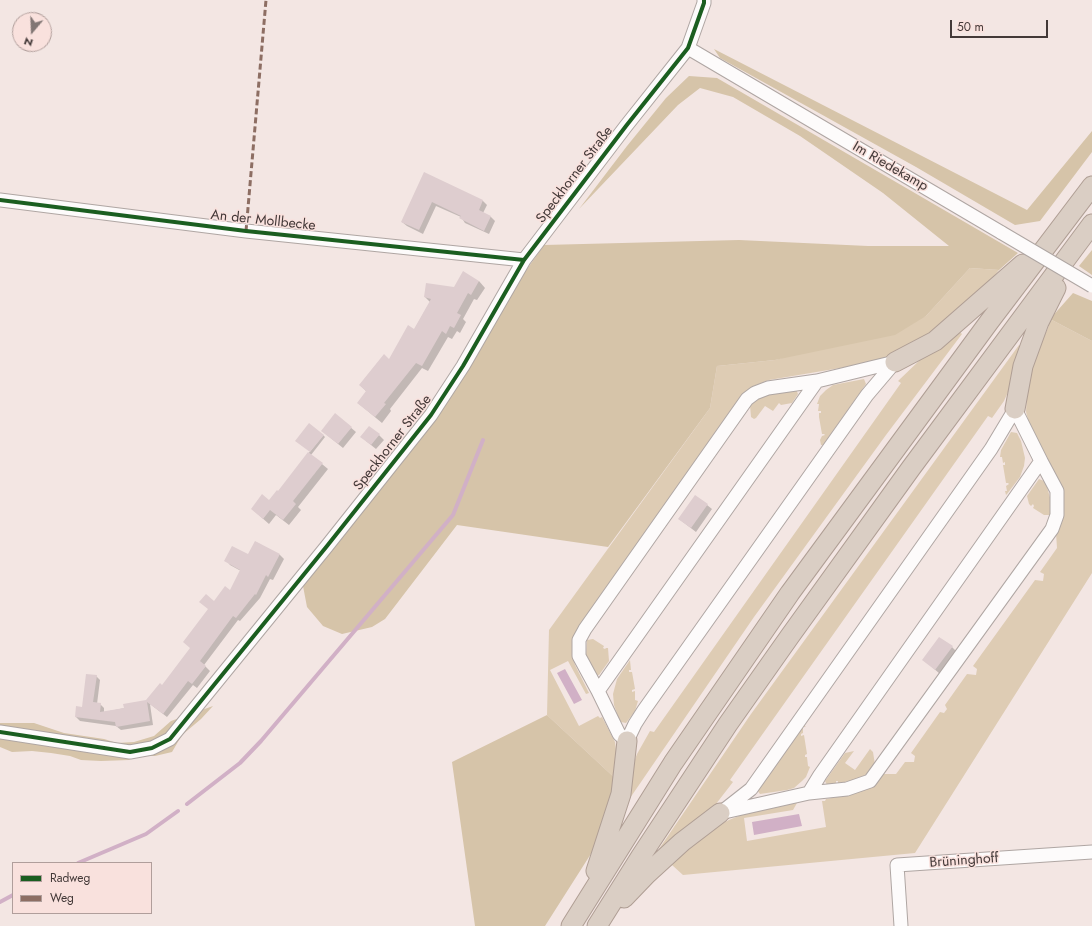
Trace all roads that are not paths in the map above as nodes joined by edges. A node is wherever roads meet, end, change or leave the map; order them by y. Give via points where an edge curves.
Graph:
1 (704, 0) edge
2 (688, 48) junction
3 (1092, 186) edge
4 (0, 200) edge
5 (1092, 224) edge
6 (1054, 237) junction
7 (1078, 243) junction
8 (524, 260) junction
9 (1092, 286) edge
10 (895, 362) junction
11 (817, 381) junction
12 (1015, 409) junction
13 (1041, 461) junction
14 (598, 691) junction
15 (0, 732) edge
16 (627, 741) junction
17 (809, 793) junction
18 (720, 813) junction
19 (1092, 852) edge
20 (588, 899) junction
21 (571, 926) edge
22 (597, 926) edge
23 (901, 926) edge

1 - 2 street, Speckhorner Straße
2 - 8 street, Speckhorner Straße
2 - 9 street, Im Riedekamp, bridge
3 - 6 highway
4 - 8 street, An der Mollbecke via 246,231
5 - 7 highway
6 - 10 highway via 935,341
6 - 20 highway via 984,328 790,593 673,762
7 - 12 highway via 1039,322 1023,366
7 - 22 highway via 902,480 728,724
8 - 15 street, Speckhorner Straße via 463,366 431,415 170,739 152,748 130,752
10 - 11 street
10 - 16 street via 866,395 644,710
11 - 14 street
11 - 14 street via 768,388 747,398 579,640 579,656
12 - 13 street
12 - 18 street via 986,456 751,789
13 - 17 street
13 - 17 street via 1057,491 1057,515 1052,528 870,781 847,789
14 - 16 street via 619,734
16 - 20 highway via 621,794
17 - 18 street
18 - 22 highway via 682,842 647,874
19 - 23 street, Brüninghoff via 897,865
20 - 21 highway

